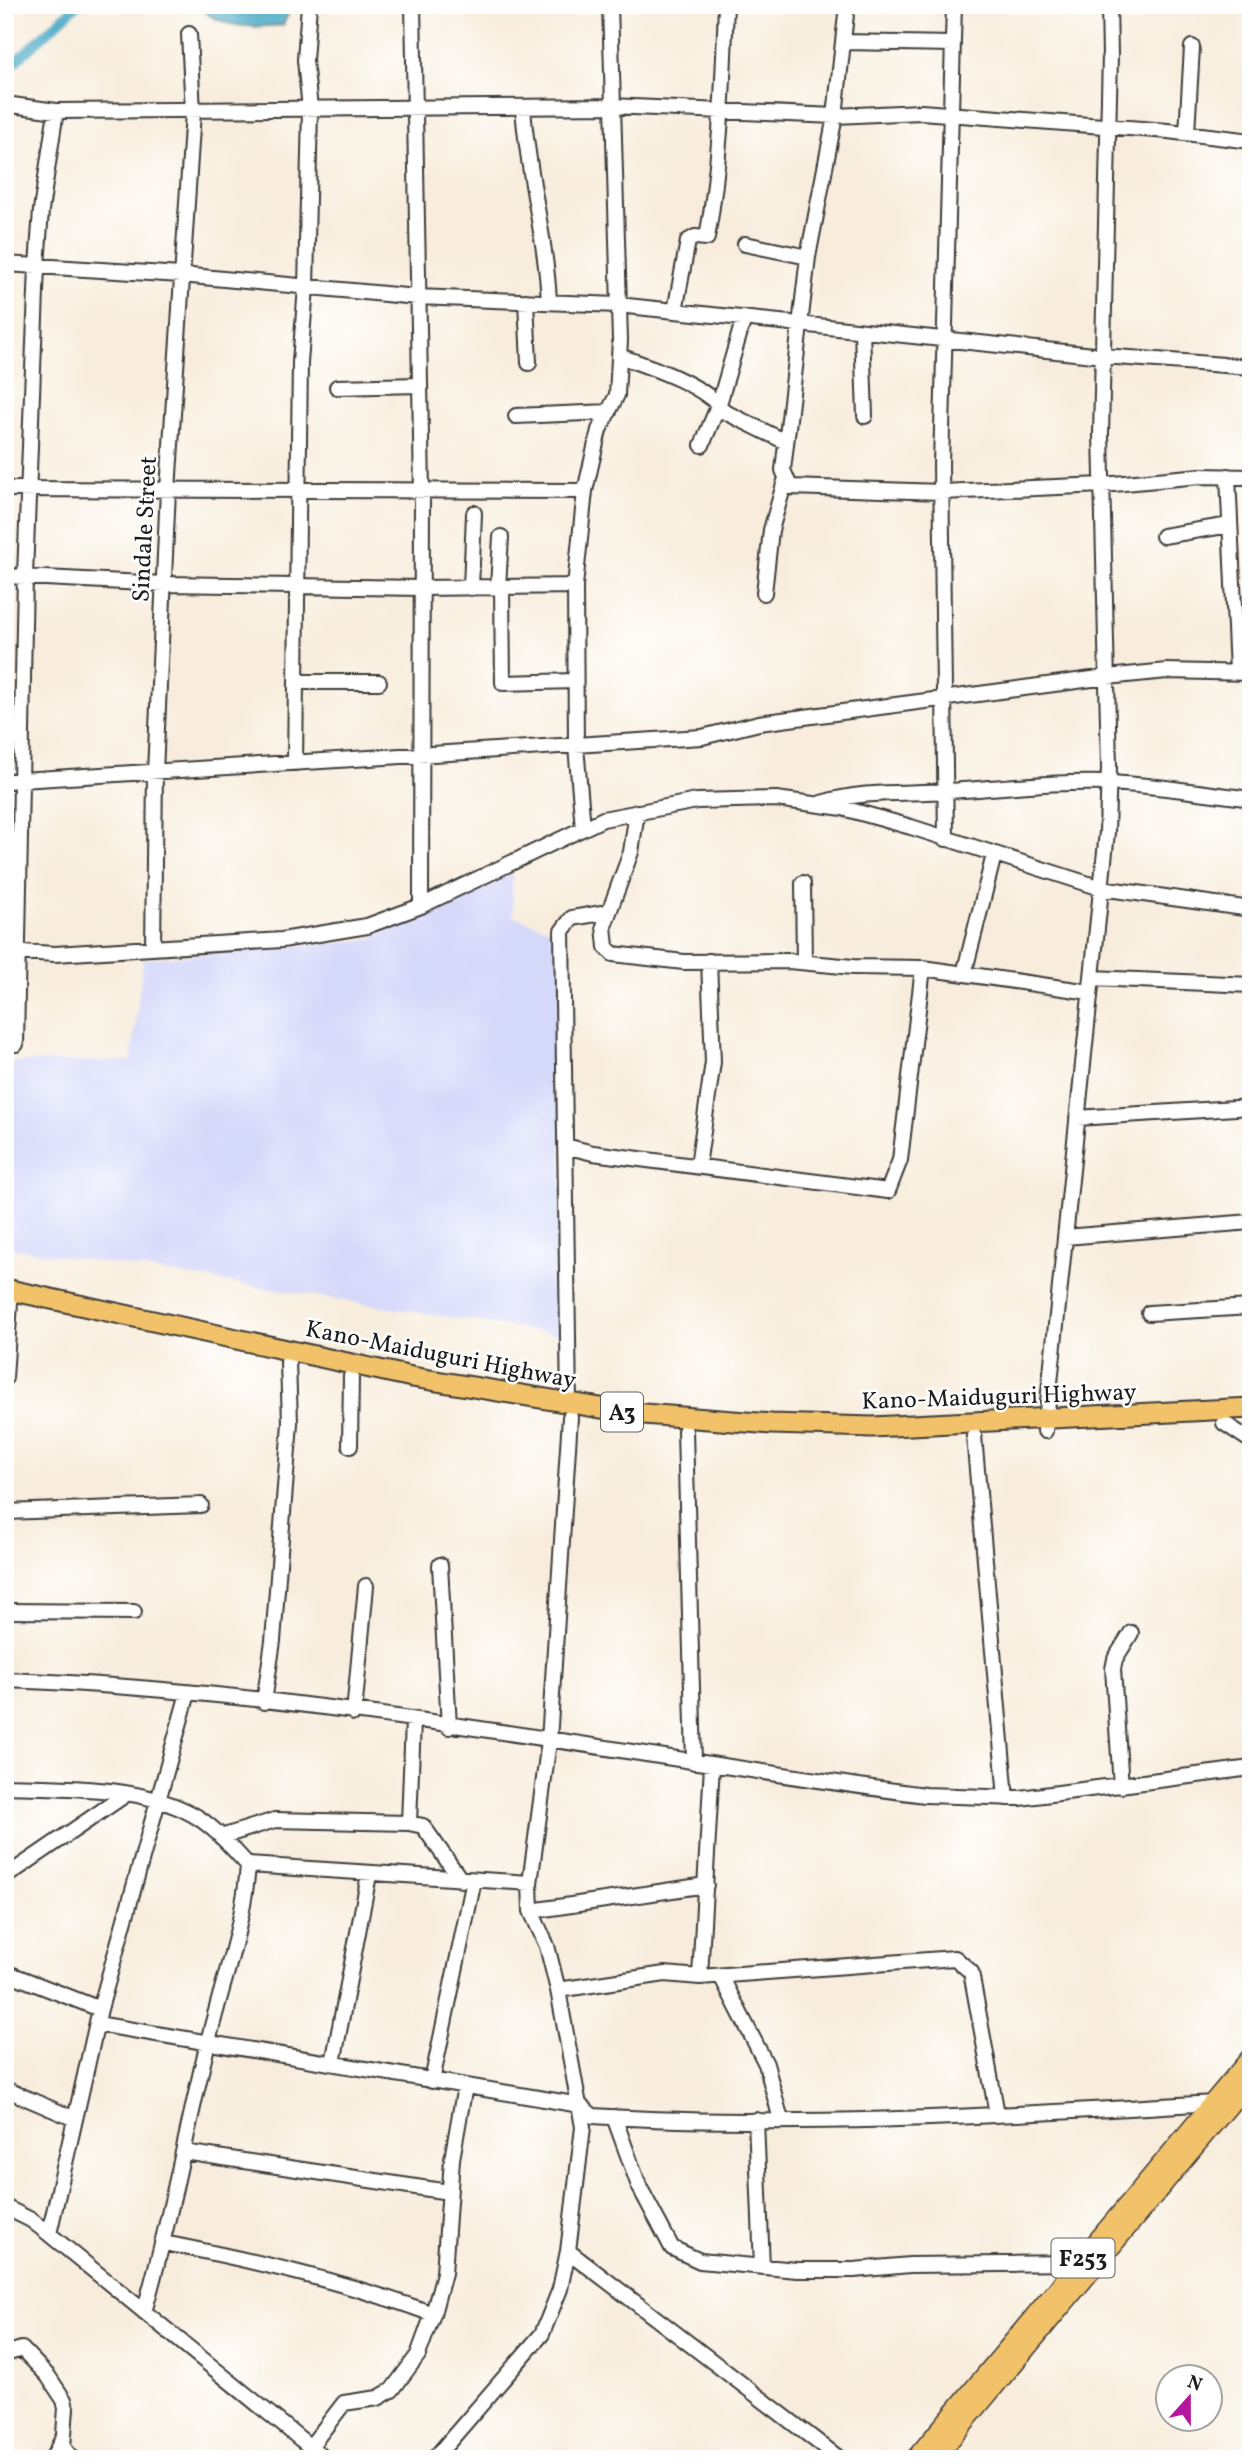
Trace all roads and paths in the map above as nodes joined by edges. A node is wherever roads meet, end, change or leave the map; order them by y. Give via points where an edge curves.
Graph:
1 (309, 5) edge
2 (412, 5) edge
3 (610, 5) edge
4 (726, 5) edge
5 (847, 5) edge
6 (954, 5) edge
7 (1108, 5) edge
8 (189, 34) dead end
9 (843, 42) junction
10 (953, 44) junction
11 (1192, 47) dead end
12 (6, 106) edge
13 (611, 106) junction
14 (523, 107) junction
15 (310, 109) junction
16 (414, 109) junction
17 (722, 110) junction
18 (56, 111) junction
19 (193, 112) junction
20 (950, 114) junction
21 (835, 116) junction
22 (1109, 127) junction
23 (1187, 133) junction
24 (1251, 141) edge
25 (746, 244) dead end
26 (808, 257) junction
27 (5, 264) edge
28 (37, 266) junction
29 (181, 275) junction
30 (306, 287) junction
31 (417, 297) junction
32 (526, 301) junction
33 (549, 302) junction
34 (618, 304) junction
35 (675, 311) junction
36 (744, 318) junction
37 (800, 324) junction
38 (862, 331) junction
39 (944, 339) junction
40 (619, 356) junction
41 (1103, 356) junction
42 (529, 363) dead end
43 (1251, 367) edge
44 (419, 385) junction
45 (337, 387) dead end
46 (719, 404) junction
47 (608, 412) junction
48 (516, 416) dead end
49 (865, 416) dead end
50 (786, 443) junction
51 (702, 445) dead end
52 (1228, 476) junction
53 (1251, 477) edge
54 (785, 481) junction
55 (1102, 485) junction
56 (5, 489) edge
57 (29, 489) junction
58 (168, 490) junction
59 (300, 490) junction
60 (422, 491) junction
61 (584, 491) junction
62 (942, 492) junction
63 (474, 513) dead end
64 (1230, 525) junction
65 (1163, 536) dead end
66 (500, 537) dead end
67 (25, 575) junction
68 (5, 576) edge
69 (164, 584) junction
70 (297, 586) junction
71 (575, 586) junction
72 (500, 587) junction
73 (471, 588) junction
74 (422, 589) junction
75 (764, 593) dead end
76 (1244, 672) edge
77 (1107, 677) junction
78 (575, 681) junction
79 (296, 682) junction
80 (379, 682) dead end
81 (944, 699) junction
82 (576, 746) junction
83 (422, 756) junction
84 (295, 763) junction
85 (155, 772) junction
86 (21, 780) junction
87 (5, 781) edge
88 (1109, 783) junction
89 (945, 791) junction
90 (1251, 799) edge
91 (817, 805) junction
92 (637, 812) junction
93 (583, 828) junction
94 (946, 839) junction
95 (994, 855) junction
96 (5, 870) edge
97 (20, 870) junction
98 (803, 883) dead end
99 (1101, 888) junction
100 (421, 906) junction
101 (1251, 909) edge
102 (608, 912) junction
103 (153, 948) junction
104 (12, 951) edge
105 (709, 961) junction
106 (804, 962) junction
107 (923, 968) junction
108 (964, 974) junction
109 (1091, 985) junction
110 (1251, 985) edge
111 (16, 1044) dead end
112 (1251, 1107) edge
113 (1077, 1118) junction
114 (565, 1146) junction
115 (698, 1166) junction
116 (1251, 1222) edge
117 (1065, 1237) junction
118 (7, 1297) edge
119 (1251, 1307) edge
120 (1149, 1313) dead end
121 (288, 1362) junction
122 (351, 1376) junction
123 (5, 1378) edge
124 (1251, 1408) edge
125 (570, 1411) junction
126 (1251, 1421) edge
127 (1224, 1423) junction
128 (1045, 1425) junction
129 (685, 1431) junction
130 (975, 1436) junction
131 (1251, 1441) edge
132 (349, 1446) dead end
133 (201, 1505) dead end
134 (5, 1511) edge
135 (440, 1565) dead end
136 (366, 1586) dead end
137 (5, 1611) edge
138 (134, 1612) dead end
139 (1131, 1633) dead end
140 (5, 1680) edge
141 (188, 1693) junction
142 (264, 1702) junction
143 (354, 1713) junction
144 (412, 1721) junction
145 (449, 1727) junction
146 (549, 1741) junction
147 (694, 1762) junction
148 (712, 1765) junction
149 (1251, 1768) edge
150 (5, 1786) edge
151 (1121, 1786) junction
152 (125, 1795) junction
153 (1006, 1798) junction
154 (158, 1802) junction
155 (409, 1823) junction
156 (221, 1837) junction
157 (248, 1865) junction
158 (369, 1875) junction
159 (5, 1877) edge
160 (468, 1880) junction
161 (530, 1883) junction
162 (706, 1885) junction
163 (531, 1911) junction
164 (721, 1976) junction
165 (700, 1977) junction
166 (7, 1978) edge
167 (558, 1990) junction
168 (100, 2009) junction
169 (97, 2024) junction
170 (208, 2042) junction
171 (1251, 2057) edge
172 (333, 2063) junction
173 (1251, 2079) edge
174 (432, 2081) junction
175 (465, 2086) junction
176 (5, 2089) edge
177 (1213, 2104) junction
178 (580, 2105) junction
179 (997, 2114) junction
180 (614, 2117) junction
181 (75, 2119) junction
182 (756, 2120) junction
183 (781, 2120) junction
184 (184, 2152) junction
185 (449, 2192) junction
186 (5, 2207) edge
187 (1112, 2233) junction
188 (49, 2234) junction
189 (164, 2243) junction
190 (568, 2251) junction
191 (1079, 2263) junction
192 (762, 2267) junction
193 (144, 2312) junction
194 (433, 2315) junction
195 (5, 2354) edge
196 (63, 2438) junction
197 (310, 2447) junction
198 (52, 2459) edge
199 (72, 2459) edge
200 (325, 2459) edge
201 (434, 2459) edge
202 (840, 2459) edge
203 (915, 2459) edge
204 (934, 2459) edge

1 - 15 street via 305,60
2 - 16 street
3 - 13 street
4 - 17 street
5 - 9 street
6 - 10 street
7 - 22 street
8 - 19 street, Sindale Street
9 - 10 street
9 - 21 street
10 - 20 street
11 - 23 street
12 - 18 street
13 - 14 street
13 - 17 street
13 - 34 street
14 - 16 street
14 - 33 street via 527,155 547,255
15 - 16 street
15 - 19 street
15 - 30 street
16 - 31 street
17 - 21 street
17 - 35 street via 706,237 688,241
18 - 19 street
18 - 28 street
19 - 29 street, Sindale Street
20 - 21 street
20 - 22 street
20 - 39 street
21 - 26 street
22 - 23 street
22 - 41 street
23 - 24 street
25 - 26 street
26 - 37 street
27 - 28 street
28 - 29 street
28 - 57 street
29 - 30 street
29 - 58 street, Sindale Street
30 - 31 street
30 - 59 street via 300,362
31 - 32 street
31 - 44 street
32 - 33 street
32 - 42 street
33 - 34 street
34 - 35 street
34 - 40 street
35 - 36 street
36 - 37 street
36 - 46 street
37 - 38 street
37 - 50 street
38 - 39 street
38 - 49 street
39 - 41 street
39 - 62 street
40 - 46 street via 666,372
40 - 47 street via 617,395
41 - 43 street
41 - 55 street
44 - 45 street
44 - 60 street
46 - 50 street via 736,418
46 - 51 street
47 - 48 street
47 - 61 street
50 - 54 street
52 - 53 street
52 - 55 street
52 - 64 street
54 - 62 street via 797,489
54 - 75 street via 771,530
55 - 62 street
55 - 77 street
56 - 57 street
57 - 58 street
57 - 67 street
58 - 59 street
58 - 69 street, Sindale Street
59 - 60 street
59 - 70 street
60 - 61 street
60 - 74 street
61 - 71 street
62 - 81 street
63 - 73 street
64 - 65 street
64 - 76 street
66 - 72 street
67 - 68 street
67 - 69 street
67 - 86 street
69 - 70 street
69 - 85 street, Sindale Street
70 - 74 street
70 - 79 street
71 - 72 street
71 - 78 street
72 - 73 street
72 - 78 street via 503,683
73 - 74 street
74 - 83 street
76 - 77 street via 1167,671
77 - 81 street
77 - 88 street
78 - 82 street
79 - 80 street
79 - 84 street
81 - 82 street via 759,723 702,737
81 - 89 street
82 - 83 street
82 - 93 street
83 - 84 street
83 - 100 street
84 - 85 street
85 - 86 street
85 - 103 street, Sindale Street
86 - 87 street
86 - 97 street
88 - 89 street
88 - 90 street
88 - 99 street
89 - 91 street via 851,794
89 - 94 street
91 - 92 street via 776,799 697,801
91 - 94 street
92 - 93 street
92 - 102 street via 631,852
93 - 100 street
94 - 95 street
95 - 99 street
95 - 108 street
96 - 97 street
97 - 104 street
98 - 106 street
99 - 101 street
99 - 109 street
100 - 103 street via 367,926 282,940
102 - 105 street via 603,936 613,954
102 - 114 street via 572,918 562,931
103 - 104 street via 55,954
104 - 111 street
105 - 106 street
105 - 115 street via 713,1062
106 - 107 street
107 - 108 street
107 - 115 street via 900,1160 888,1191
108 - 109 street
109 - 110 street
109 - 113 street
112 - 113 street
113 - 117 street
114 - 115 street
114 - 125 street
116 - 117 street
117 - 128 street
118 - 121 highway, Kano-Maiduguri Highway / A3
118 - 123 street
118 - 125 highway, Kano-Maiduguri Highway / A3
119 - 120 street
121 - 122 highway, Kano-Maiduguri Highway / A3
121 - 142 street via 290,1423
122 - 125 highway, Kano-Maiduguri Highway / A3
122 - 132 street
124 - 128 highway, Kano-Maiduguri Highway / A3
125 - 128 highway, Kano-Maiduguri Highway / A3 via 818,1426
125 - 129 highway, Kano-Maiduguri Highway / A3
125 - 146 street
126 - 127 highway, Kano-Maiduguri Highway / A3
127 - 128 highway, Kano-Maiduguri Highway / A3
127 - 131 street
128 - 130 highway, Kano-Maiduguri Highway / A3
129 - 130 highway, Kano-Maiduguri Highway / A3 via 817,1438
129 - 147 street
130 - 153 street
133 - 134 street
135 - 145 street
136 - 143 street
137 - 138 street
139 - 151 street via 1113,1669
140 - 141 street via 121,1684
141 - 142 street
141 - 154 street
142 - 143 street
143 - 144 street
144 - 145 street
144 - 155 street
145 - 146 street
146 - 147 street
146 - 161 street
147 - 148 street
148 - 153 street via 925,1795
148 - 162 street
149 - 151 street
150 - 152 street
151 - 153 street
152 - 154 street
152 - 159 street
154 - 156 street via 192,1814
154 - 168 street
155 - 156 street via 275,1820
155 - 160 street via 423,1826
156 - 157 street
157 - 158 street
157 - 170 street via 246,1897
158 - 160 street
158 - 172 street
160 - 161 street
160 - 174 street
161 - 163 street
162 - 163 street
162 - 165 street
163 - 167 street via 547,1946
164 - 165 street
164 - 179 street via 955,1958 971,1972
164 - 183 street via 766,2064
165 - 167 street via 665,1974
166 - 168 street
167 - 178 street
168 - 169 street
169 - 170 street
169 - 181 street
170 - 172 street
170 - 184 street
171 - 177 main road, F253
172 - 174 street
173 - 187 main road, F253
174 - 175 street
175 - 178 street
175 - 185 street
176 - 181 street
177 - 179 street
177 - 187 main road, F253
178 - 180 street via 593,2116
178 - 190 street via 583,2127
179 - 183 street
180 - 182 street
180 - 192 street via 639,2186 672,2248 700,2262
181 - 188 street
182 - 183 street
182 - 192 street
184 - 185 street
184 - 189 street
185 - 194 street via 444,2273
186 - 188 street
187 - 191 main road, F253
187 - 204 main road, F253
188 - 193 street
189 - 193 street
189 - 194 street via 289,2270 382,2295
190 - 201 street via 557,2299 542,2334
190 - 202 street
191 - 192 street via 854,2270
191 - 203 main road, F253
193 - 197 street
194 - 197 street via 418,2355 392,2390 378,2398 344,2403
195 - 196 street via 22,2349 48,2376 66,2408
196 - 198 street
196 - 199 street via 63,2448
197 - 200 street

